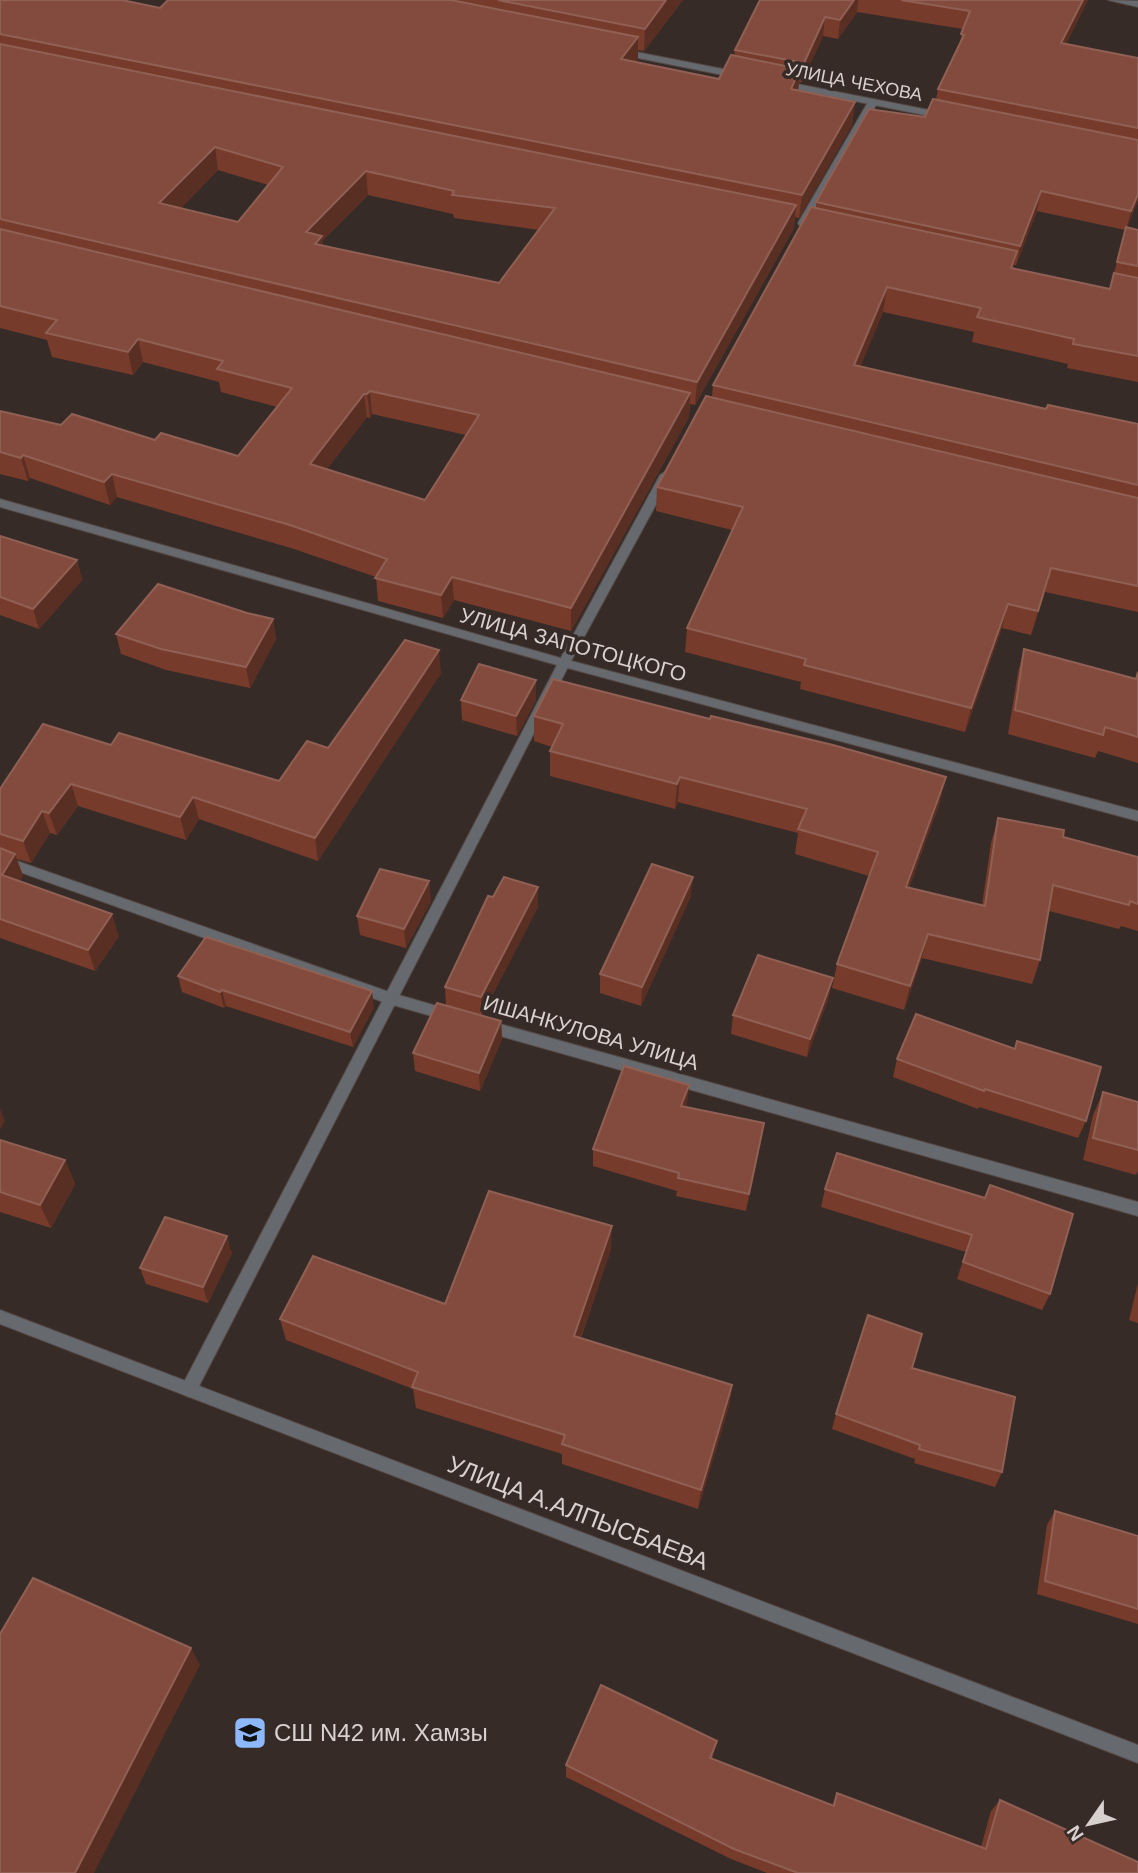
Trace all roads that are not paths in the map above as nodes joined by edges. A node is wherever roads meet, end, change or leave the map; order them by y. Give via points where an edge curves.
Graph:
1 (1112, 0) edge
2 (1138, 4) edge
3 (615, 51) edge
4 (751, 78) edge
5 (765, 80) edge
6 (873, 102) junction
7 (953, 117) edge
8 (801, 227) edge
9 (674, 461) edge
10 (0, 503) edge
11 (564, 663) junction
12 (1138, 816) edge
13 (0, 860) edge
14 (391, 999) junction
15 (1138, 1209) edge
16 (0, 1317) edge
17 (189, 1389) junction
18 (1138, 1754) edge

1 - 2 street
3 - 4 street
5 - 6 street, УЛИЦА ЧЕХОВА
6 - 7 street, УЛИЦА ЧЕХОВА
6 - 8 street
9 - 11 street
10 - 11 street, УЛИЦА ЗАПОТОЦКОГО
11 - 12 street, УЛИЦА ЗАПОТОЦКОГО
11 - 14 street
13 - 14 street, ИШАНКУЛОВА УЛИЦА
14 - 15 street, ИШАНКУЛОВА УЛИЦА
14 - 17 street
16 - 17 street, УЛИЦА А.АЛПЫСБАЕВА
17 - 18 street, УЛИЦА А.АЛПЫСБАЕВА

